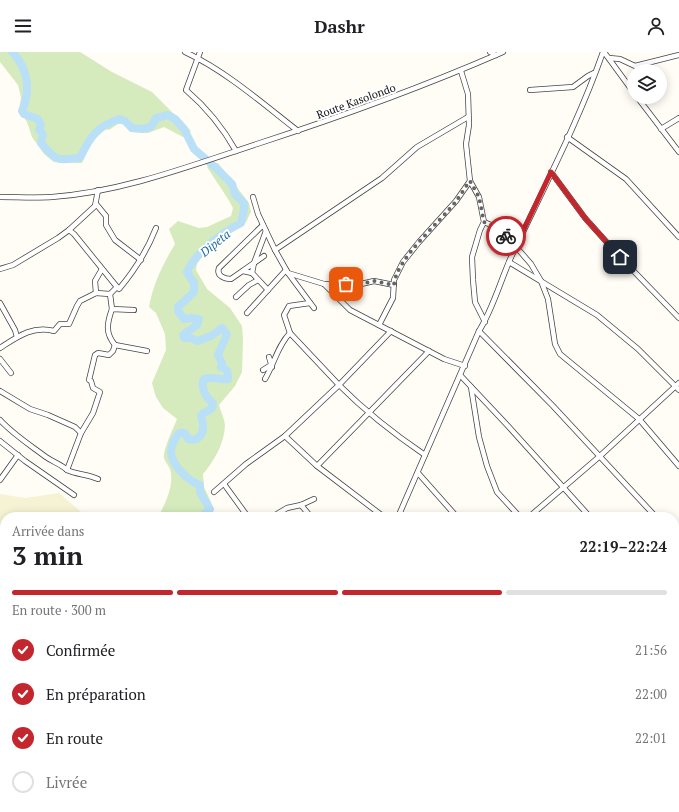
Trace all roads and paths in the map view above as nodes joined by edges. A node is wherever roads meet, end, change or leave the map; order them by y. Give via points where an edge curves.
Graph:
1 (185, 52) edge
2 (200, 52) edge
3 (490, 52) edge
4 (504, 52) edge
5 (604, 52) edge
6 (496, 56) junction
7 (679, 56) edge
8 (198, 58) junction
9 (608, 58) junction
10 (460, 70) junction
11 (594, 73) junction
12 (627, 84) edge
13 (530, 90) dead end
14 (642, 104) edge
15 (468, 117) junction
16 (679, 118) edge
17 (661, 129) junction
18 (298, 131) junction
19 (567, 137) junction
20 (236, 151) junction
21 (679, 152) edge
22 (551, 172) junction
23 (470, 181) junction
24 (98, 190) junction
25 (253, 197) dead end
26 (0, 198) edge
27 (96, 204) junction
28 (484, 222) junction
29 (263, 225) junction
30 (156, 228) dead end
31 (68, 230) junction
32 (266, 231) junction
33 (679, 237) edge
34 (516, 246) junction
35 (275, 250) junction
36 (264, 256) dead end
37 (141, 260) junction
38 (509, 262) junction
39 (254, 263) junction
40 (0, 269) edge
41 (102, 269) junction
42 (243, 271) junction
43 (287, 271) junction
44 (252, 273) junction
45 (258, 280) junction
46 (541, 281) junction
47 (324, 284) junction
48 (394, 285) junction
49 (117, 288) junction
50 (268, 290) junction
51 (96, 293) junction
52 (110, 294) junction
53 (236, 297) dead end
54 (0, 303) edge
55 (310, 303) junction
56 (314, 308) dead end
57 (112, 309) junction
58 (134, 310) dead end
59 (247, 313) dead end
60 (679, 318) edge
61 (485, 322) junction
62 (379, 324) junction
63 (391, 330) junction
64 (479, 331) junction
65 (290, 333) junction
66 (17, 337) junction
67 (115, 345) junction
68 (0, 348) edge
69 (147, 351) dead end
70 (429, 351) junction
71 (269, 357) dead end
72 (0, 359) edge
73 (272, 366) junction
74 (465, 366) junction
75 (263, 370) dead end
76 (11, 373) dead end
77 (460, 376) junction
78 (265, 379) dead end
79 (677, 384) edge
80 (339, 385) junction
81 (471, 387) junction
82 (679, 390) edge
83 (0, 391) edge
84 (369, 413) junction
85 (639, 419) junction
86 (0, 420) edge
87 (81, 433) junction
88 (285, 436) junction
89 (0, 441) edge
90 (18, 455) junction
91 (425, 455) junction
92 (600, 456) junction
93 (317, 466) junction
94 (679, 466) edge
95 (67, 470) junction
96 (418, 474) junction
97 (98, 479) dead end
98 (0, 480) edge
99 (224, 484) junction
100 (563, 487) junction
101 (214, 492) dead end
102 (74, 495) dead end
103 (314, 499) dead end
104 (301, 504) junction
105 (244, 512) edge
106 (280, 512) edge
107 (307, 512) edge
108 (377, 512) edge
109 (400, 512) edge
110 (452, 512) edge
111 (515, 512) edge
112 (535, 512) edge
113 (586, 512) edge
114 (651, 512) edge

1 - 8 street
2 - 8 street
3 - 6 street
4 - 6 street, Route Kasolondo
5 - 9 street
5 - 11 street
6 - 10 street, Route Kasolondo
7 - 9 street via 635,66 620,58
8 - 18 street via 250,93
8 - 20 street via 186,90 224,130
9 - 12 street
10 - 15 street via 468,94
10 - 18 street, Route Kasolondo
11 - 13 street via 573,87
11 - 19 street
14 - 17 street
15 - 23 street via 466,144
15 - 35 street via 417,147 382,178
16 - 17 street
17 - 21 street
18 - 20 street, Route Kasolondo
19 - 22 street
19 - 33 street via 626,179
20 - 24 street, Route Kasolondo via 169,173
22 - 34 street
22 - 60 street via 585,218
23 - 28 street via 479,197
23 - 48 street via 403,262
24 - 26 street via 52,197
24 - 27 street
25 - 29 street
27 - 31 street
27 - 37 street via 106,216 106,224 115,240
28 - 34 street via 498,228
28 - 61 street via 472,257 475,302
29 - 32 street
29 - 42 street via 218,271 224,278 231,279
30 - 37 street
31 - 40 street via 13,265
31 - 41 street
32 - 35 street
32 - 39 street
34 - 38 street
34 - 46 street
35 - 43 street
36 - 39 street
37 - 49 street via 119,289
38 - 46 street
38 - 61 street
39 - 42 street
39 - 44 street
41 - 49 street
41 - 51 street via 95,281
42 - 44 street
43 - 47 street
43 - 50 street
43 - 55 street
44 - 45 street
45 - 50 street
45 - 53 street
46 - 79 street via 597,315
46 - 85 street via 548,300 555,344 560,354
47 - 48 street via 361,284 374,281
47 - 62 street via 350,310
48 - 62 street via 393,298
49 - 52 street
50 - 59 street
51 - 52 street
51 - 66 street via 80,301 70,324 60,324 54,330 35,330
52 - 57 street
54 - 66 street
55 - 56 street
55 - 65 street via 289,306 286,310 284,315
57 - 58 street
57 - 67 street via 107,331
61 - 64 street
62 - 63 street
63 - 70 street
63 - 80 street
64 - 74 street
64 - 92 street
65 - 73 street via 284,339
65 - 80 street
66 - 68 street
67 - 69 street
67 - 87 street via 109,355 95,355 89,380 93,388 100,392 93,414
70 - 74 street
70 - 84 street
71 - 73 street
72 - 76 street
73 - 75 street
73 - 78 street
74 - 77 street
77 - 81 street
77 - 91 street
79 - 82 street
79 - 85 street
80 - 84 street
80 - 88 street
81 - 100 street
81 - 111 street via 479,437 487,466 497,492
83 - 87 street via 30,409 75,427
84 - 91 street
84 - 93 street
85 - 92 street
85 - 94 street
86 - 95 street via 20,439
87 - 95 street
88 - 93 street
88 - 99 street via 246,464
89 - 90 street
90 - 98 street
90 - 102 street
91 - 96 street
92 - 100 street
92 - 114 street
93 - 108 street
95 - 97 street
96 - 109 street
96 - 110 street
99 - 101 street
99 - 105 street
100 - 112 street
100 - 113 street
103 - 104 street
104 - 106 street
104 - 107 street

